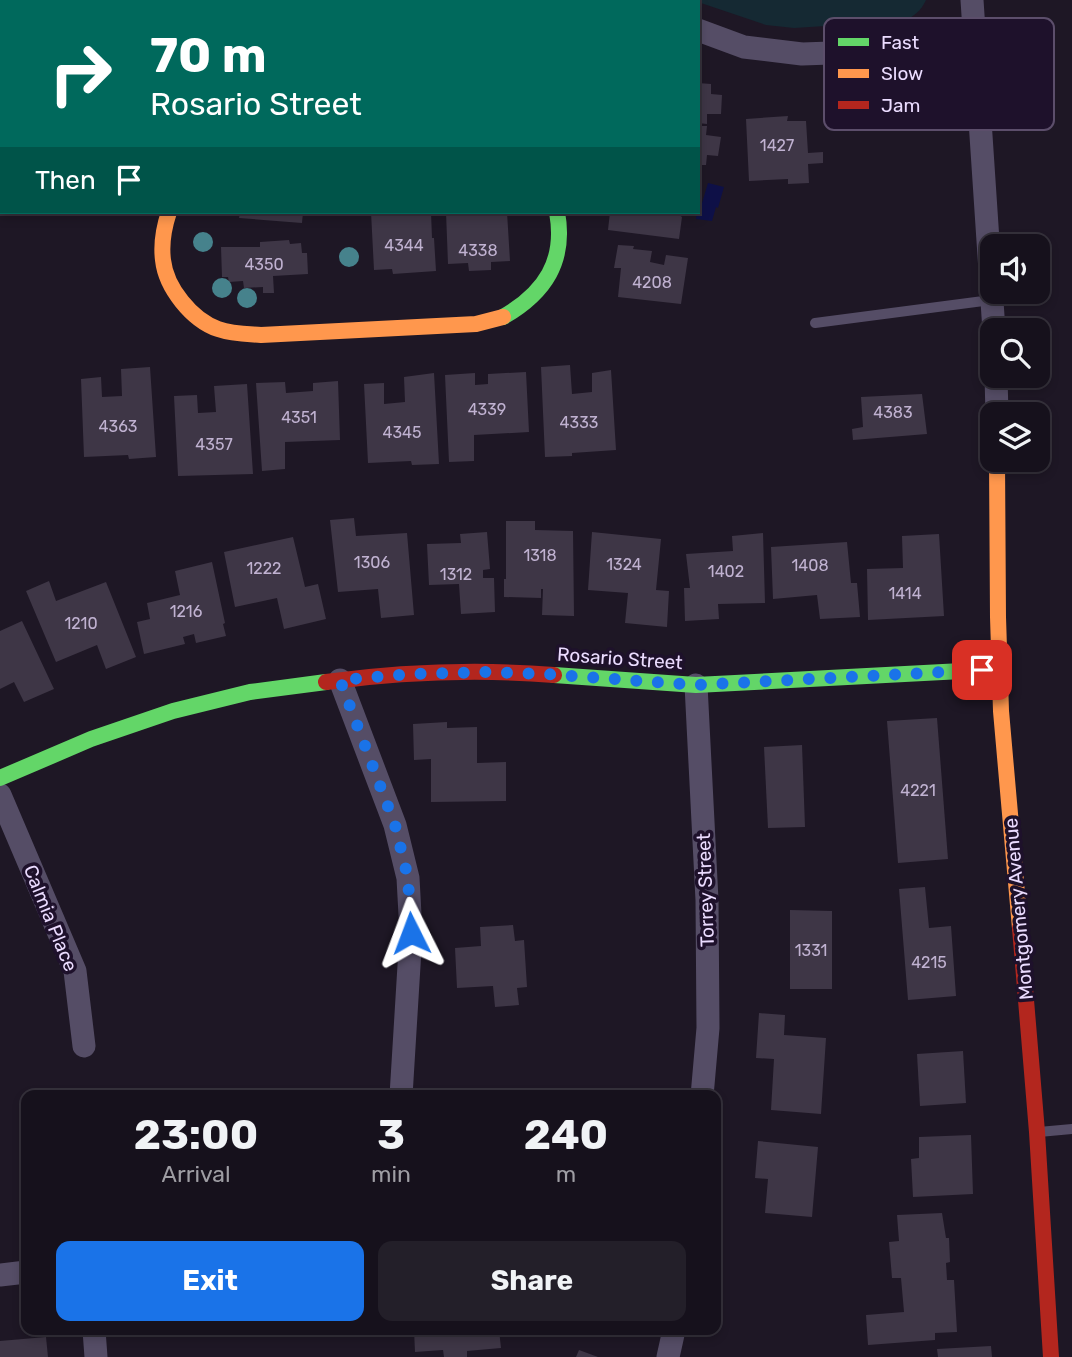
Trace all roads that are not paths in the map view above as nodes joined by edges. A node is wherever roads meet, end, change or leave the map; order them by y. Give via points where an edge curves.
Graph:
1 (972, 0) edge
2 (973, 18) edge
3 (700, 31) edge
4 (824, 54) edge
5 (980, 130) edge
6 (168, 214) edge
7 (558, 214) edge
8 (987, 234) edge
9 (980, 301) edge
10 (815, 323) dead end
11 (997, 472) edge
12 (1000, 669) junction
13 (340, 680) junction
14 (696, 685) junction
15 (0, 778) edge
16 (0, 795) edge
17 (84, 1046) dead end
18 (401, 1090) edge
19 (703, 1090) edge
20 (1072, 1129) edge
21 (1037, 1132) junction
22 (21, 1273) edge
23 (0, 1275) edge
24 (94, 1335) edge
25 (673, 1335) edge
26 (96, 1357) edge
27 (668, 1357) edge
28 (1051, 1357) edge

1 - 2 street
3 - 4 street via 744,47
5 - 8 street
6 - 7 street via 163,262 174,291 191,312 212,327 261,335 476,324 500,318 526,304 545,284 557,257 561,225
9 - 10 lane
11 - 12 street, Montgomery Avenue
12 - 14 street, Rosario Street
12 - 21 street, Montgomery Avenue
13 - 14 street, Rosario Street via 489,672
13 - 15 street, Rosario Street via 250,692 173,711 91,739
13 - 18 street via 395,825 408,878 411,933
14 - 19 street, Torrey Street via 707,900 708,1028
16 - 17 street, Calmia Place via 75,971
20 - 21 lane
21 - 28 street, Montgomery Avenue
22 - 23 street
24 - 26 street
25 - 27 street

